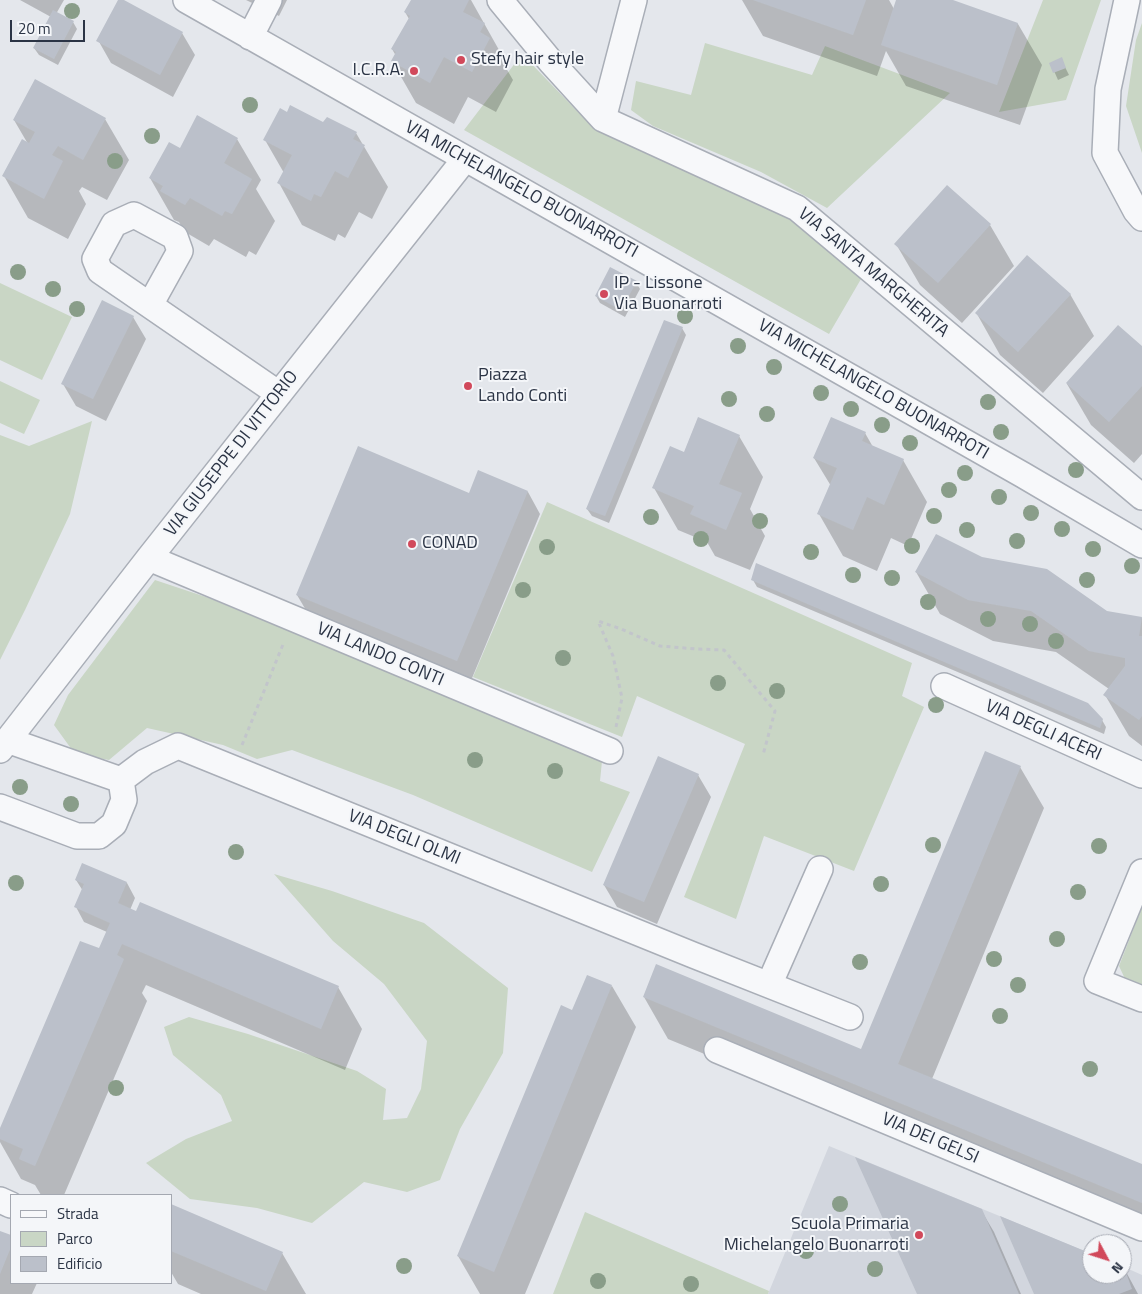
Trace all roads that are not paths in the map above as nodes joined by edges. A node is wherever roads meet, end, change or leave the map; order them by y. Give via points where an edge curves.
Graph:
1 (186, 0) edge
2 (269, 0) edge
3 (500, 0) edge
4 (634, 0) edge
5 (1127, 0) edge
6 (250, 37) junction
7 (603, 119) junction
8 (465, 159) junction
9 (1142, 218) edge
10 (150, 305) dead end
11 (279, 394) junction
12 (1142, 497) edge
13 (1142, 545) edge
14 (149, 558) junction
15 (944, 686) dead end
16 (4, 745) edge
17 (610, 751) road end
18 (1142, 774) edge
19 (121, 780) junction
20 (0, 807) edge
21 (820, 869) dead end
22 (1142, 872) edge
23 (769, 985) junction
24 (1142, 999) edge
25 (850, 1017) dead end
26 (717, 1050) dead end
27 (1142, 1228) edge

1 - 6 street, VIA MICHELANGELO BUONARROTI
2 - 6 street
3 - 7 street, VIA SANTA MARGHERITA
4 - 7 street
5 - 9 street via 1108,89 1105,153
6 - 8 street, VIA MICHELANGELO BUONARROTI
7 - 12 street, VIA SANTA MARGHERITA via 797,208
8 - 11 street, VIA GIUSEPPE DI VITTORIO
8 - 13 street, VIA MICHELANGELO BUONARROTI
10 - 11 street
11 - 14 street, VIA GIUSEPPE DI VITTORIO
14 - 16 street, VIA GIUSEPPE DI VITTORIO
14 - 17 street, VIA LANDO CONTI
15 - 18 street, VIA DEGLI ACERI
16 - 19 street
19 - 20 street via 124,800 114,824 99,836 77,836
19 - 23 street, VIA DEGLI OLMI via 145,762 178,746
21 - 23 street
22 - 24 street via 1097,981
23 - 25 street, VIA DEGLI OLMI
26 - 27 street, VIA DEI GELSI

